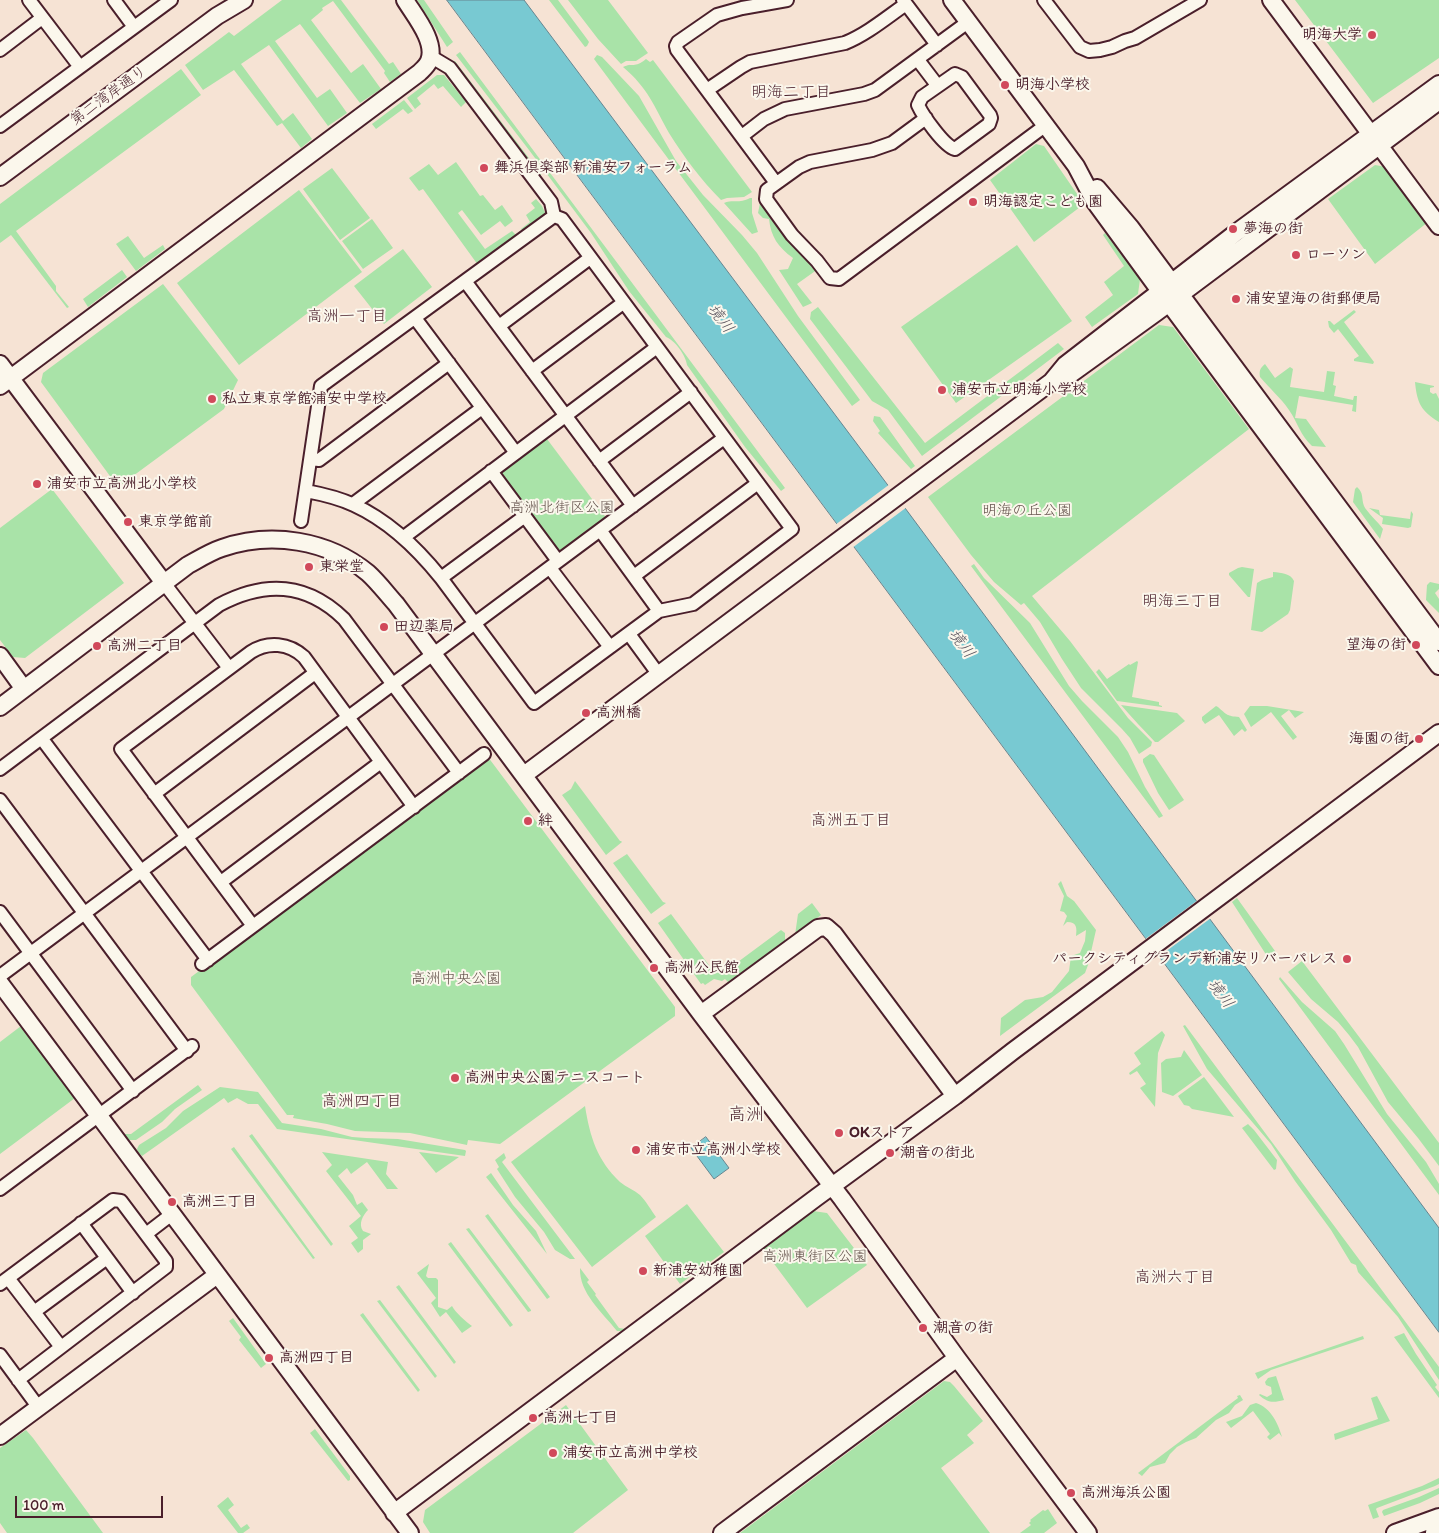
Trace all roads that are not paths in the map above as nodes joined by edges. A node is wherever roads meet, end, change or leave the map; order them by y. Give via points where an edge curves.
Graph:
1 (29, 0) edge
2 (114, 0) edge
3 (171, 0) edge
4 (233, 0) edge
5 (244, 0) edge
6 (405, 0) edge
7 (787, 0) edge
8 (952, 0) edge
9 (1044, 0) edge
10 (1200, 0) edge
11 (1271, 0) edge
12 (904, 2) edge
13 (218, 16) junction
14 (42, 18) junction
15 (968, 22) junction
16 (134, 27) junction
17 (937, 45) junction
18 (0, 50) edge
19 (430, 56) junction
20 (918, 60) junction
21 (80, 67) junction
22 (1439, 84) edge
23 (937, 85) junction
24 (707, 90) junction
25 (1439, 101) edge
26 (926, 118) junction
27 (1046, 125) junction
28 (0, 126) edge
29 (742, 136) junction
30 (1375, 140) junction
31 (0, 177) edge
32 (776, 184) junction
33 (554, 216) junction
34 (1439, 226) edge
35 (590, 258) junction
36 (465, 282) junction
37 (1170, 293) junction
38 (623, 303) junction
39 (415, 318) junction
40 (499, 326) junction
41 (657, 347) junction
42 (449, 363) junction
43 (0, 364) edge
44 (532, 370) junction
45 (5, 382) edge
46 (691, 392) junction
47 (482, 408) junction
48 (565, 416) junction
49 (724, 438) junction
50 (516, 452) junction
51 (311, 459) junction
52 (599, 460) junction
53 (492, 471) junction
54 (758, 483) junction
55 (306, 491) junction
56 (353, 504) junction
57 (632, 506) junction
58 (525, 516) junction
59 (301, 521) dead end
60 (600, 530) junction
61 (404, 537) junction
62 (554, 564) junction
63 (634, 576) junction
64 (442, 578) junction
65 (164, 583) junction
66 (659, 611) junction
67 (195, 624) junction
68 (474, 624) junction
69 (628, 634) junction
70 (1439, 642) edge
71 (610, 647) junction
72 (434, 655) junction
73 (0, 656) edge
74 (1439, 666) edge
75 (229, 668) junction
76 (315, 672) junction
77 (659, 675) junction
78 (392, 684) junction
79 (24, 689) junction
80 (0, 707) edge
81 (348, 718) junction
82 (1439, 733) edge
83 (42, 739) junction
84 (484, 754) dead end
85 (381, 762) junction
86 (0, 770) edge
87 (459, 773) junction
88 (524, 775) junction
89 (154, 794) junction
90 (0, 800) edge
91 (414, 807) junction
92 (187, 837) junction
93 (141, 872) junction
94 (221, 882) junction
95 (0, 912) edge
96 (84, 914) junction
97 (253, 926) junction
98 (31, 954) junction
99 (0, 976) edge
100 (0, 982) edge
101 (702, 1014) junction
102 (133, 1090) junction
103 (955, 1096) junction
104 (99, 1116) junction
105 (832, 1186) junction
106 (0, 1189) edge
107 (172, 1214) junction
108 (81, 1223) junction
109 (146, 1234) junction
110 (107, 1258) junction
111 (217, 1275) junction
112 (4, 1281) edge
113 (133, 1293) junction
114 (34, 1312) junction
115 (61, 1347) junction
116 (0, 1355) edge
117 (957, 1358) junction
118 (18, 1380) junction
119 (39, 1408) junction
120 (0, 1436) edge
121 (394, 1513) junction
122 (1439, 1517) edge
123 (1439, 1531) edge
124 (410, 1533) edge
125 (722, 1533) edge
126 (1088, 1533) edge
127 (1395, 1533) edge
128 (1434, 1533) edge

1 - 14 street
2 - 16 street
3 - 16 street
4 - 13 street, 第二湾岸通り
5 - 13 street, 第二湾岸通り
6 - 19 street via 426,34
7 - 24 street via 716,15 678,42 676,50
8 - 15 street
9 - 10 street via 1080,47 1088,51 1112,47 1135,38
11 - 30 street
12 - 17 street
12 - 24 street via 863,35 844,43 750,62
13 - 31 street, 第二湾岸通り
14 - 18 street
14 - 21 street
15 - 17 street
15 - 27 street
16 - 21 street
17 - 20 street
19 - 33 street via 450,68 551,202
19 - 45 street via 420,73
20 - 23 street
20 - 29 street via 875,90 785,109 764,119
21 - 28 street
22 - 30 street
23 - 26 street via 919,100 918,105
23 - 26 street via 959,74 990,115 990,122 955,149 948,146
24 - 29 street
25 - 30 street
26 - 32 street via 892,143 810,162
27 - 32 street via 839,279 830,278 766,199 768,190
27 - 37 street via 1076,166 1095,202
29 - 32 street
30 - 34 street
30 - 37 street via 1237,232
33 - 35 street via 562,219
33 - 36 street
35 - 38 street
35 - 40 street
36 - 39 street
36 - 40 street
37 - 70 street
37 - 74 street
37 - 77 street via 1065,364 1051,382
38 - 41 street
38 - 44 street
39 - 42 street
39 - 51 street via 321,386
40 - 44 street
41 - 46 street
41 - 48 street
42 - 47 street
42 - 51 street via 319,460
43 - 45 street
44 - 48 street
45 - 65 street
46 - 49 street
46 - 52 street
47 - 50 street
47 - 56 street
48 - 50 street
48 - 52 street
49 - 54 street
49 - 57 street
50 - 53 street
51 - 55 street
52 - 57 street
53 - 58 street
53 - 61 street
54 - 63 street
54 - 66 street via 792,529 694,604
55 - 56 street
55 - 59 street
56 - 61 street
57 - 60 street
58 - 62 street
58 - 64 street
60 - 62 street
60 - 63 street
61 - 64 street
62 - 68 street
62 - 71 street
63 - 66 street
64 - 68 street
65 - 67 street
65 - 72 street via 207,554 234,544 275,539 316,546 350,561 369,574
65 - 79 street
66 - 69 street
67 - 75 street
67 - 78 street via 240,594 274,588 310,595 326,603 344,619
67 - 83 street
68 - 71 street via 534,703
68 - 72 street
69 - 71 street
69 - 77 street
72 - 78 street
72 - 88 street
73 - 79 street
75 - 76 street via 259,647 275,644 299,652
75 - 89 street via 121,749
76 - 81 street
76 - 89 street
77 - 88 street
78 - 81 street
78 - 87 street
79 - 80 street
81 - 85 street
81 - 92 street
82 - 103 street
83 - 86 street
83 - 93 street
84 - 87 street
85 - 91 street
85 - 94 street
87 - 91 street
88 - 101 street
89 - 92 street
90 - 96 street
91 - 97 street
92 - 93 street
92 - 94 street
93 - 96 street
93 - 97 street via 205,962
94 - 97 street
95 - 98 street
96 - 98 street
96 - 102 street via 190,1049
98 - 99 street
98 - 102 street
100 - 104 street
101 - 103 street via 818,928 826,927
101 - 105 street
102 - 104 street
103 - 105 street
104 - 106 street
104 - 107 street
105 - 117 street
105 - 121 street
107 - 109 street
107 - 111 street
108 - 109 street via 113,1200 121,1201
108 - 110 street
108 - 112 street
109 - 113 street via 166,1262 166,1268
110 - 113 street
110 - 114 street
111 - 119 street
111 - 121 street
112 - 114 street
113 - 115 street
114 - 115 street
115 - 118 street
116 - 118 street
117 - 125 street
117 - 126 street
118 - 119 street
119 - 120 street
121 - 124 street
122 - 127 street
123 - 128 street

